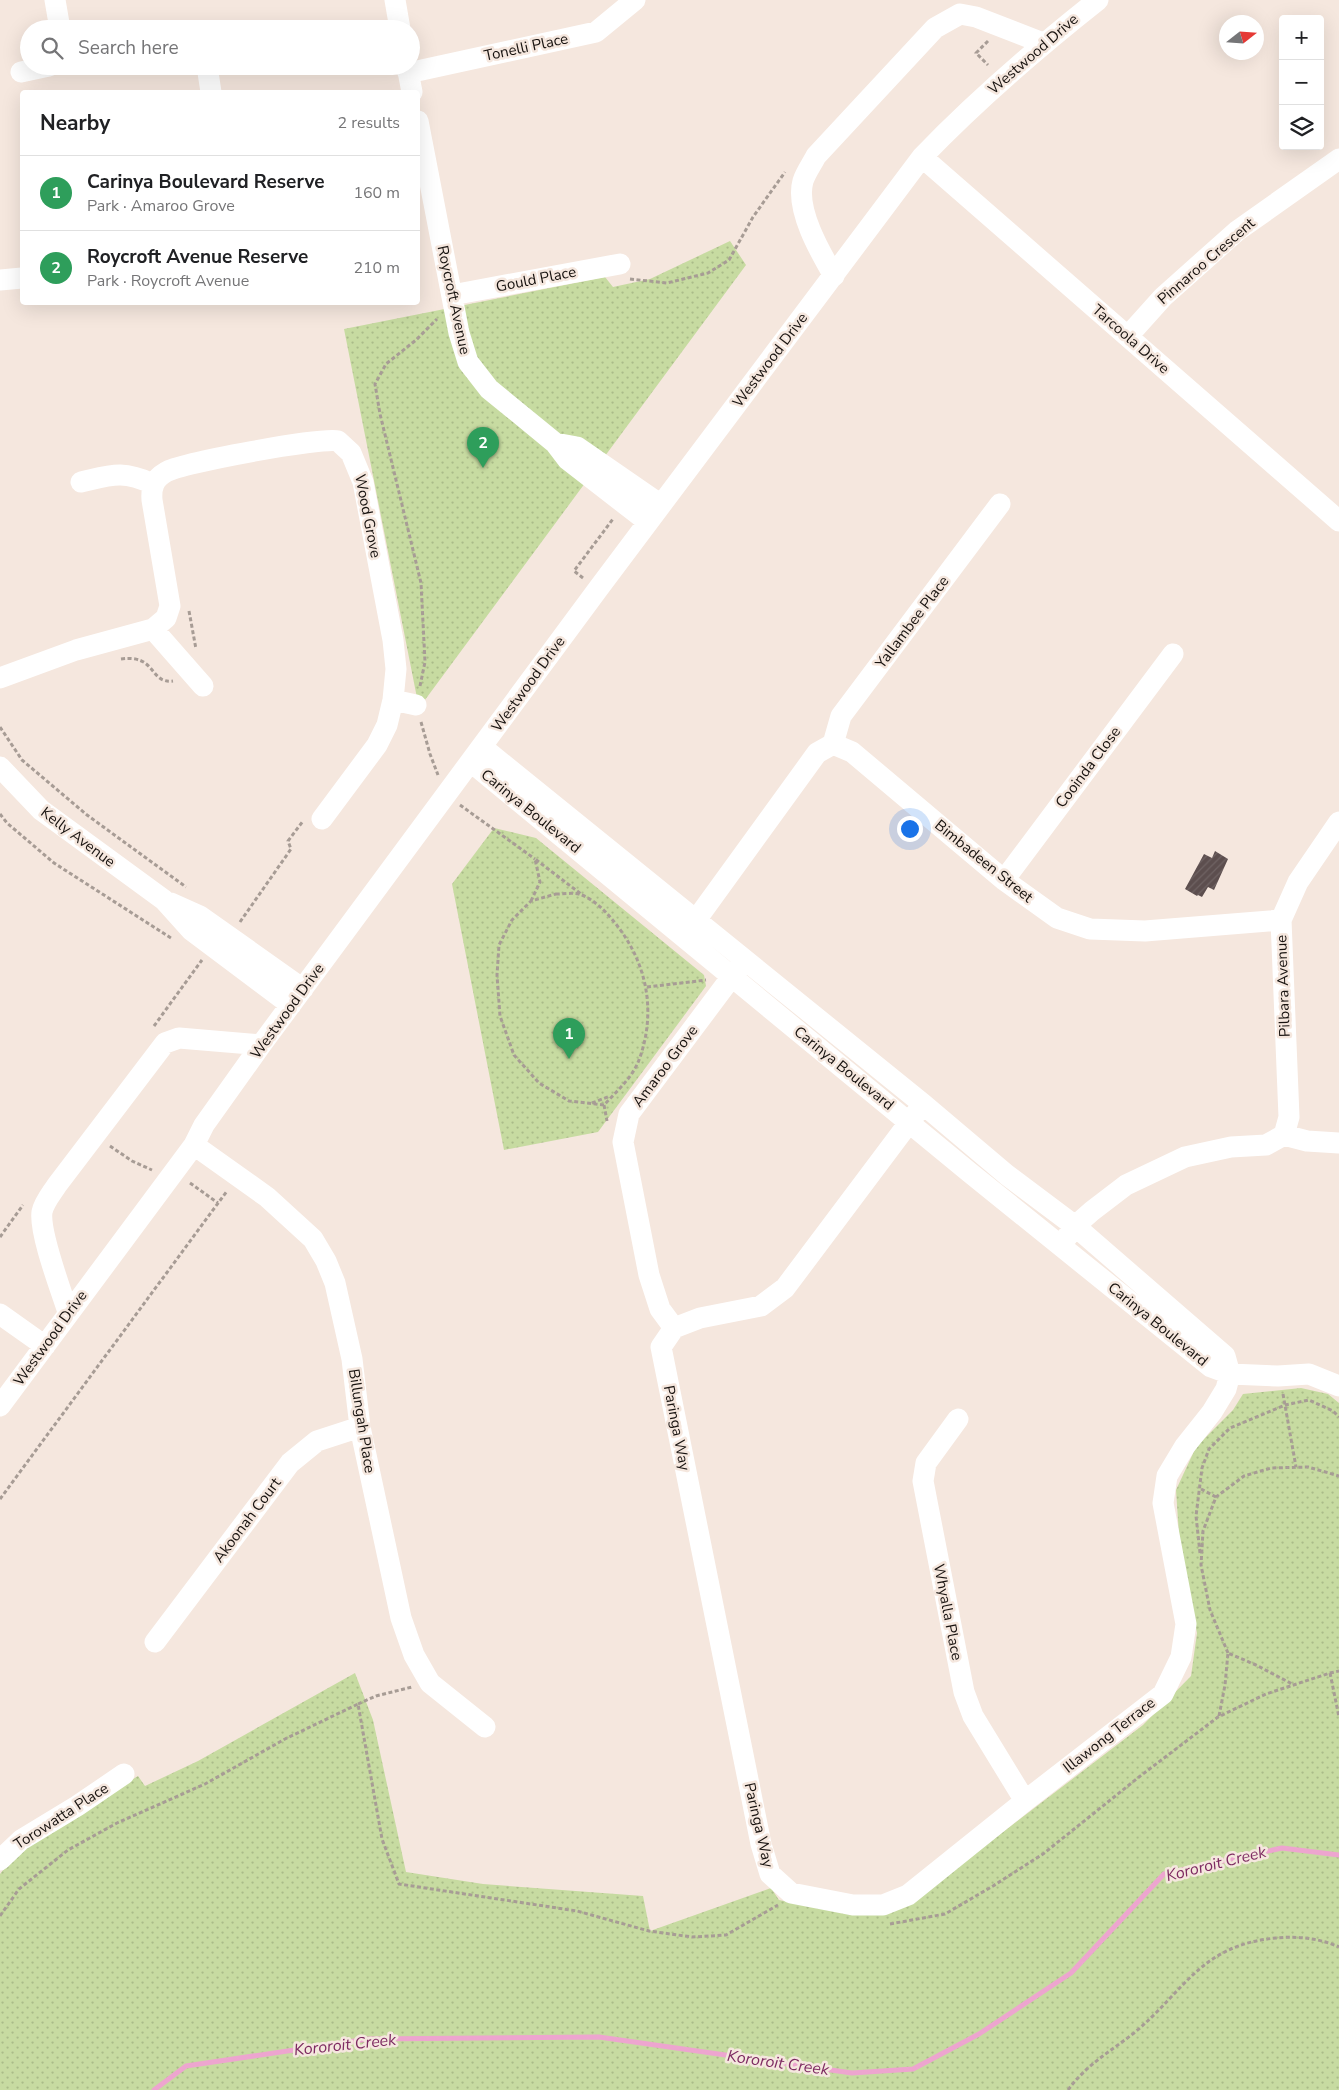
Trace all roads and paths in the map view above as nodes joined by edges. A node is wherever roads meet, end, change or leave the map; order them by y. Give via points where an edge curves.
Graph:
1 (55, 0) edge
2 (395, 0) edge
3 (635, 0) edge
4 (1098, 0) edge
5 (58, 20) edge
6 (398, 20) edge
7 (1043, 43) junction
8 (420, 74) edge
9 (208, 75) edge
10 (211, 90) edge
11 (420, 131) edge
12 (922, 157) junction
13 (1339, 159) edge
14 (786, 170) dead end
15 (620, 264) joint
16 (834, 276) junction
17 (20, 278) edge
18 (0, 280) edge
19 (452, 295) junction
20 (441, 316) dead end
21 (1128, 336) junction
22 (555, 443) junction
23 (81, 482) dead end
24 (153, 484) junction
25 (1000, 504) dead end
26 (661, 505) junction
27 (616, 514) dead end
28 (1339, 520) edge
29 (648, 522) junction
30 (598, 589) junction
31 (187, 602) dead end
32 (154, 629) junction
33 (1173, 654) dead end
34 (120, 659) dead end
35 (0, 678) edge
36 (196, 679) junction
37 (393, 700) junction
38 (416, 705) junction
39 (0, 727) edge
40 (833, 744) junction
41 (476, 755) junction
42 (0, 767) edge
43 (446, 795) junction
44 (0, 814) edge
45 (314, 818) joint
46 (1338, 826) edge
47 (535, 859) junction
48 (1004, 880) junction
49 (190, 890) dead end
50 (581, 894) junction
51 (531, 901) junction
52 (1281, 920) junction
53 (238, 925) dead end
54 (690, 928) junction
55 (178, 943) dead end
56 (195, 953) dead end
57 (745, 960) junction
58 (210, 964) dead end
59 (723, 977) junction
60 (647, 987) junction
61 (297, 998) junction
62 (830, 1029) junction
63 (261, 1045) junction
64 (819, 1048) junction
65 (923, 1104) junction
66 (909, 1121) junction
67 (1284, 1135) junction
68 (1339, 1143) edge
69 (109, 1145) dead end
70 (194, 1145) junction
71 (982, 1154) junction
72 (152, 1170) dead end
73 (968, 1172) junction
74 (1007, 1175) junction
75 (189, 1182) dead end
76 (232, 1184) dead end
77 (995, 1193) junction
78 (218, 1203) junction
79 (1074, 1226) junction
80 (1062, 1245) junction
81 (1155, 1309) junction
82 (68, 1312) junction
83 (0, 1314) edge
84 (674, 1328) junction
85 (45, 1346) junction
86 (1230, 1374) junction
87 (1278, 1376) junction
88 (7, 1386) edge
89 (1339, 1386) edge
90 (1285, 1405) junction
91 (0, 1406) edge
92 (1339, 1417) edge
93 (958, 1419) dead end
94 (360, 1427) junction
95 (1296, 1467) junction
96 (1339, 1476) edge
97 (1201, 1489) junction
98 (1216, 1497) junction
99 (0, 1499) edge
100 (1201, 1565) junction
101 (156, 1642) dead end
102 (1228, 1653) junction
103 (1339, 1671) edge
104 (1330, 1672) junction
105 (430, 1683) junction
106 (1294, 1685) junction
107 (358, 1704) junction
108 (1218, 1717) junction
109 (1339, 1717) edge
110 (485, 1727) dead end
111 (124, 1774) dead end
112 (1025, 1801) junction
113 (0, 1860) edge
114 (770, 1874) joint
115 (786, 1908) dead end
116 (0, 1916) edge
117 (881, 1924) dead end
118 (1339, 1947) edge
119 (1068, 2090) edge

1 - 5 street
2 - 6 street
3 - 8 street, Tonelli Place via 596,32
4 - 7 street, Westwood Drive
7 - 12 street, Westwood Drive via 957,120
7 - 16 street via 960,14 935,28 816,156 803,181 803,208 816,244
9 - 10 street
11 - 19 street, Roycroft Avenue
12 - 16 street, Westwood Drive
12 - 21 street, Tarcoola Drive
13 - 21 street, Pinnaroo Crescent via 1237,230 1163,297
14 - 15 path via 753,217 729,260 708,273 667,284 631,280
15 - 19 street, Gould Place
16 - 26 street, Westwood Drive
17 - 18 street
19 - 22 street, Roycroft Avenue via 468,362 489,389
20 - 38 path via 386,364 375,384 421,583 425,662
21 - 28 street, Tarcoola Drive
22 - 26 street, Roycroft Avenue via 577,447
22 - 29 street, Roycroft Avenue via 568,460
23 - 24 street via 126,474
24 - 32 street via 152,500 170,606 166,618
24 - 37 street, Wood Grove via 166,472 187,464 316,441 336,440 346,446 359,467 363,482 393,640 396,669
25 - 40 street, Yallambee Place via 841,716
26 - 29 street, Westwood Drive
27 - 30 path via 574,571
29 - 30 street, Westwood Drive
30 - 41 street, Westwood Drive
31 - 36 path
32 - 35 street via 76,650
32 - 36 street
33 - 48 street, Cooinda Close
34 - 36 path via 142,660 159,678 169,682 182,678
37 - 38 street
37 - 45 street, Wood Grove via 387,725 377,745
38 - 43 path
39 - 49 path via 22,760 87,815
40 - 48 street, Bimbadeen Street via 852,752
40 - 54 street via 817,753
41 - 43 street, Westwood Drive
41 - 54 street, Carinya Boulevard
42 - 61 street, Kelly Avenue via 42,810 164,900 191,930
43 - 47 path
43 - 61 street, Westwood Drive
44 - 55 path via 54,862
45 - 53 path via 288,841 291,849
46 - 52 street, Pilbara Avenue via 1298,882
47 - 50 path
47 - 51 path via 540,882
48 - 52 street, Bimbadeen Street via 1057,918 1090,929 1144,931
50 - 51 path via 556,894
50 - 60 path via 607,912 625,936 640,963
51 - 60 path via 512,920 499,945 498,975 500,1016 514,1056 539,1083 569,1101 604,1105 626,1082 638,1061 648,1025
52 - 67 street, Pilbara Avenue via 1289,1117
54 - 57 street, Carinya Boulevard
54 - 59 street, Carinya Boulevard
56 - 58 path
57 - 59 street, Amaroo Grove
57 - 62 street, Carinya Boulevard
59 - 60 path
59 - 64 street, Carinya Boulevard
59 - 84 street, Amaroo Grove via 629,1114 623,1142 649,1275 660,1309
61 - 63 street, Westwood Drive
62 - 64 street
62 - 65 street, Carinya Boulevard
63 - 70 street, Westwood Drive via 204,1125
63 - 82 street via 179,1038 165,1042 57,1185 42,1209 42,1217
64 - 66 street, Carinya Boulevard
65 - 66 street
65 - 71 street, Carinya Boulevard
66 - 73 street, Carinya Boulevard
66 - 84 street via 785,1288 761,1306 700,1318
67 - 68 street via 1307,1141
67 - 79 street via 1266,1145 1232,1147 1184,1157 1126,1186
69 - 72 path
70 - 82 street, Westwood Drive
70 - 94 street, Billungah Place via 267,1197 313,1239 326,1261 335,1283 352,1359
71 - 73 street
71 - 74 street, Carinya Boulevard
73 - 77 street, Carinya Boulevard
74 - 77 street
74 - 79 street, Carinya Boulevard
75 - 78 path
76 - 78 path
77 - 80 street, Carinya Boulevard
78 - 99 path
79 - 80 street
79 - 81 street, Carinya Boulevard
80 - 81 street, Carinya Boulevard
81 - 86 street, Carinya Boulevard via 1224,1356
82 - 85 street, Westwood Drive
83 - 85 street
84 - 114 street, Paringa Way via 661,1346 761,1844
85 - 88 street, Westwood Drive
86 - 87 street
86 - 112 street, Illawong Terrace via 1226,1389 1168,1476 1163,1503 1186,1624 1181,1657 1163,1694
87 - 89 street via 1309,1374
87 - 90 path
88 - 91 street, Westwood Drive
90 - 92 path via 1309,1400
90 - 95 path
90 - 97 path via 1230,1428 1209,1449 1202,1468
93 - 112 street, Whyalla Place via 926,1463 923,1481 964,1692 973,1716
94 - 101 street, Akoonah Court via 317,1440 290,1463
94 - 105 street, Billungah Place via 401,1618 414,1655
95 - 96 path
95 - 98 path via 1271,1468 1244,1476
97 - 98 path
97 - 100 path via 1196,1516
98 - 100 path via 1203,1531
100 - 102 path via 1210,1610
102 - 106 path
102 - 108 path
103 - 104 path
104 - 106 path
104 - 109 path
105 - 107 path via 376,1696
105 - 110 street, Billungah Place
106 - 108 path via 1266,1694
107 - 115 path via 382,1839 399,1884 577,1911 650,1931 692,1936 726,1935 777,1906
107 - 116 path via 285,1739 205,1784 117,1823 68,1850 19,1889
108 - 117 path via 1044,1854 993,1886 945,1914
111 - 113 street, Torowatta Place via 21,1840
112 - 114 street, Illawong Terrace via 908,1895 884,1905 853,1906 790,1893
118 - 119 path via 1316,1940 1282,1938 1246,1942 1218,1955 1200,1968 1134,2032 1089,2067

